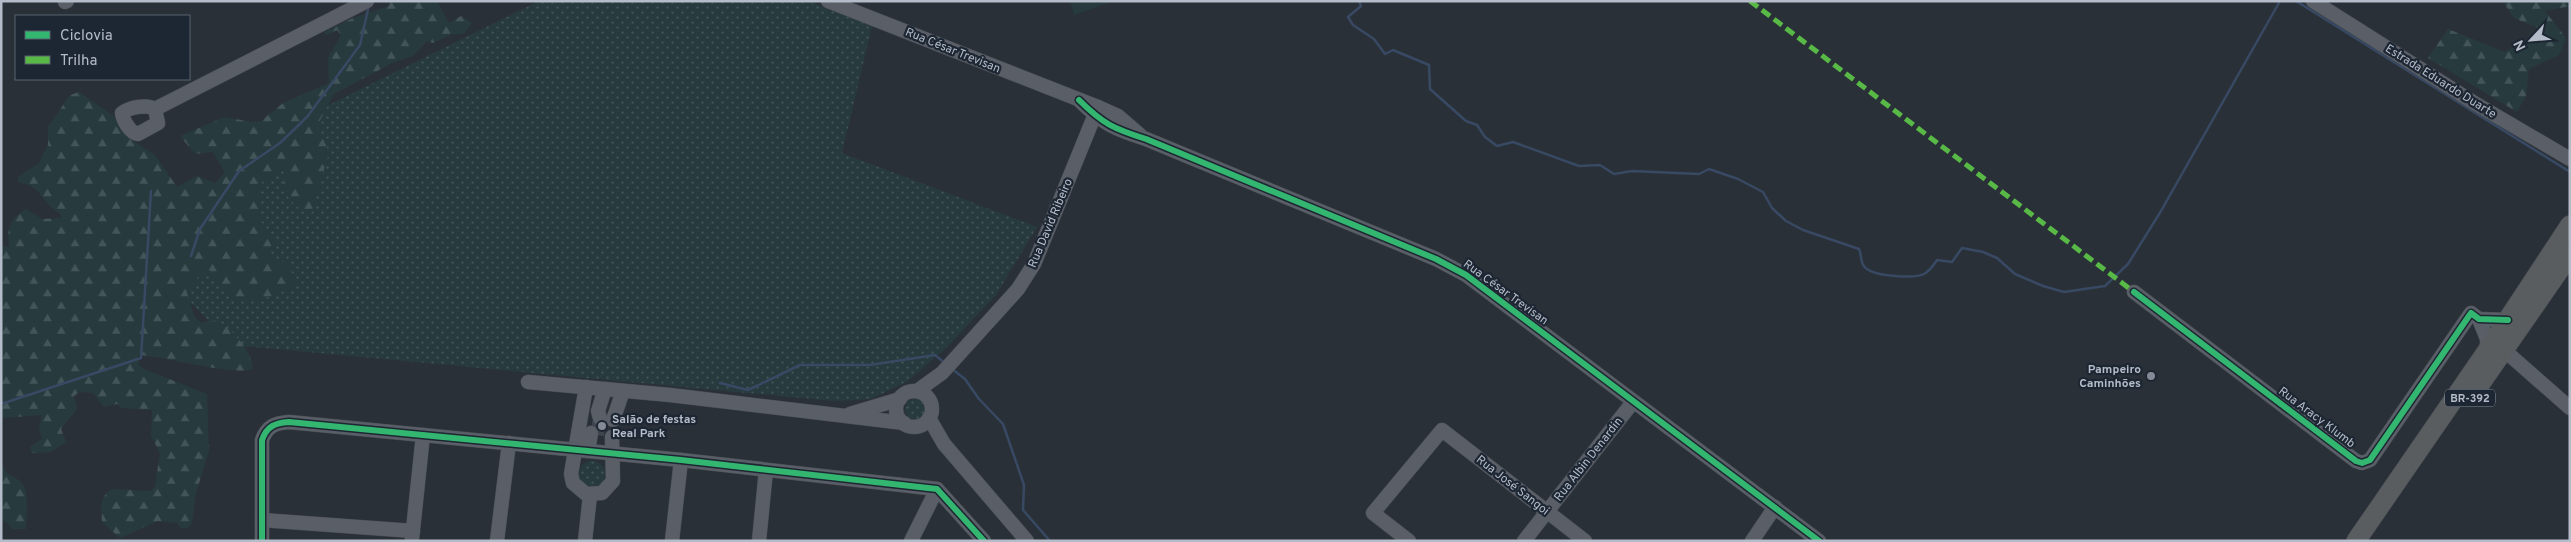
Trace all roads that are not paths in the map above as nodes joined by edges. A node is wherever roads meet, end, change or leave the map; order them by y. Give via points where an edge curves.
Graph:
1 (367, 1) edge
2 (828, 1) edge
3 (2313, 1) edge
4 (155, 109) dead end
5 (1096, 111) junction
6 (2570, 159) edge
7 (2570, 225) edge
8 (2570, 255) edge
9 (2134, 292) dead end
10 (2475, 316) junction
11 (2508, 320) junction
12 (2496, 351) junction
13 (942, 373) junction
14 (528, 382) dead end
15 (586, 387) junction
16 (605, 389) junction
17 (623, 391) junction
18 (917, 391) junction
19 (900, 399) junction
20 (1633, 402) junction
21 (2570, 408) edge
22 (847, 415) junction
23 (921, 418) junction
24 (594, 434) tunnel mouth
25 (424, 435) junction
26 (612, 437) tunnel mouth
27 (509, 443) junction
28 (585, 450) junction
29 (614, 454) junction
30 (681, 460) junction
31 (766, 470) junction
32 (937, 489) junction
33 (590, 495) junction
34 (1776, 507) junction
35 (1547, 512) junction
36 (262, 520) junction
37 (412, 536) edge
38 (262, 541) edge
39 (497, 541) edge
40 (585, 541) edge
41 (672, 541) edge
42 (759, 541) edge
43 (911, 541) edge
44 (984, 541) edge
45 (1028, 541) edge
46 (1409, 541) edge
47 (1524, 541) edge
48 (1585, 541) edge
49 (1752, 541) edge
50 (1819, 541) edge
51 (2356, 541) edge
52 (2370, 541) edge

1 - 4 street
2 - 5 street, Rua César Trevisan via 1079,100
3 - 6 street, Estrada Eduardo Duarte
5 - 13 street, Rua David Ribeiro via 1034,264 1018,289
5 - 20 street, Rua César Trevisan via 1116,130 1146,139 1446,263
7 - 11 highway, BR-392
8 - 12 highway, BR-392
9 - 10 street, Rua Aracy Klumb via 2362,463 2370,460
10 - 11 street
10 - 12 street
11 - 12 highway, BR-392
12 - 21 street
12 - 51 highway, BR-392
12 - 52 highway, BR-392
13 - 18 street, Rua David Ribeiro
13 - 23 street, Rua David Ribeiro
14 - 15 street
15 - 16 street
15 - 28 street
16 - 17 street
16 - 17 street via 601,416
17 - 22 street
18 - 19 street, Rua David Ribeiro via 904,394
18 - 23 street via 928,398
19 - 22 street, Rua David Ribeiro
19 - 23 street via 896,411
20 - 34 street, Rua César Trevisan
20 - 35 street, Rua Albin Denardin
22 - 23 street
23 - 45 street
24 - 28 street
25 - 27 street
25 - 36 street via 289,422 271,426 262,440
25 - 37 street
26 - 29 street
27 - 28 street
27 - 39 street
28 - 29 street
28 - 33 street via 571,474 579,490
29 - 30 street
29 - 33 street via 613,481 602,493
30 - 31 street
30 - 41 street
31 - 32 street
31 - 42 street
32 - 43 street
32 - 44 street
33 - 40 street
34 - 49 street
34 - 50 street, Rua César Trevisan
35 - 46 street, Rua José Sangoi via 1442,430 1372,513
35 - 47 street, Rua Albin Denardin
35 - 48 street, Rua José Sangoi
36 - 37 street
36 - 38 street

